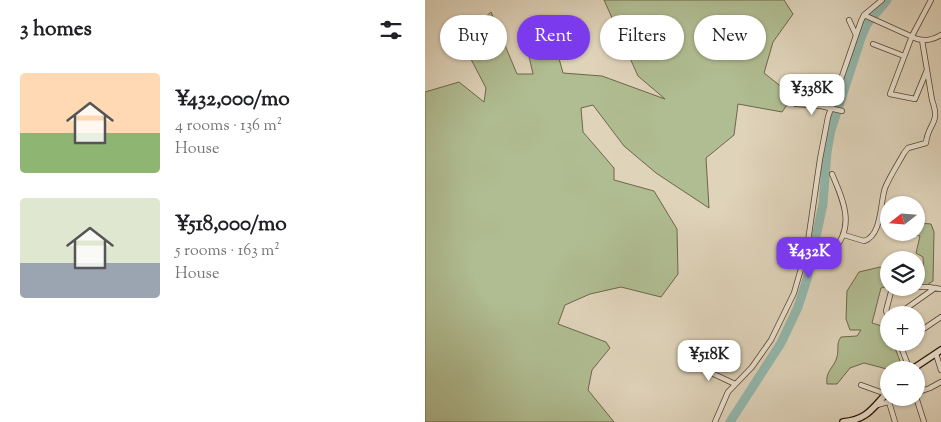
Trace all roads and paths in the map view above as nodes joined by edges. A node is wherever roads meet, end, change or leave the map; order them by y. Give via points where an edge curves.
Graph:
1 (882, 0) edge
2 (931, 0) edge
3 (865, 16) junction
4 (849, 20) dead end
5 (856, 35) junction
6 (941, 35) edge
7 (912, 36) junction
8 (922, 40) junction
9 (873, 44) dead end
10 (904, 56) junction
11 (927, 70) junction
12 (796, 104) dead end
13 (832, 108) junction
14 (841, 111) dead end
15 (832, 174) dead end
16 (844, 235) junction
17 (806, 261) junction
18 (925, 287) edge
19 (935, 288) junction
20 (941, 290) edge
21 (910, 306) edge
22 (941, 317) edge
23 (925, 328) edge
24 (938, 352) edge
25 (924, 361) edge
26 (690, 363) dead end
27 (941, 370) edge
28 (941, 382) edge
29 (735, 384) junction
30 (861, 384) dead end
31 (925, 390) edge
32 (880, 391) edge
33 (880, 401) edge
34 (880, 405) edge
35 (875, 406) junction
36 (890, 406) edge
37 (919, 406) edge
38 (864, 420) edge
39 (715, 422) edge
40 (843, 422) edge
41 (895, 422) edge
42 (924, 422) edge

1 - 3 street
2 - 7 street
3 - 5 street
3 - 7 street
4 - 5 street
5 - 13 street
6 - 8 street via 933,40
7 - 8 street
7 - 10 street
8 - 11 street
9 - 10 street
10 - 11 street via 890,94 915,99
11 - 16 street via 935,120 927,133 926,143 908,148 904,153 885,190 872,236 864,240
12 - 13 street
13 - 14 street
13 - 17 street via 822,144
15 - 16 street via 846,214
16 - 17 street via 824,260 815,264
17 - 29 street via 771,340 753,367
18 - 19 street
19 - 20 street
19 - 21 street
22 - 23 street
24 - 25 street
24 - 27 street
26 - 29 street
28 - 31 street
29 - 39 street via 723,400
30 - 32 street
33 - 35 street
34 - 35 street
35 - 38 street
36 - 41 street
37 - 42 street
38 - 40 street

